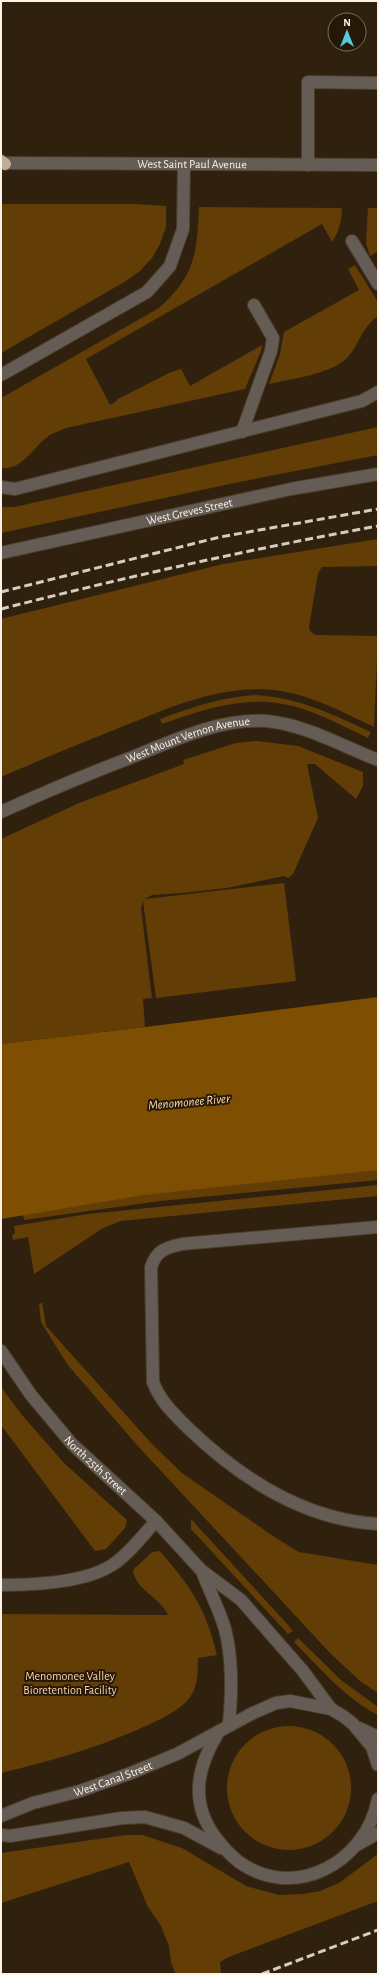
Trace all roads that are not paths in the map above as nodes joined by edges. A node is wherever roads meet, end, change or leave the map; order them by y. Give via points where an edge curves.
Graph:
1 (378, 83) edge
2 (2, 163) edge
3 (184, 165) junction
4 (308, 165) junction
5 (378, 165) edge
6 (352, 241) dead end
7 (378, 284) edge
8 (254, 305) dead end
9 (1, 375) edge
10 (378, 392) edge
11 (242, 432) junction
12 (378, 474) edge
13 (1, 487) edge
14 (1, 552) edge
15 (378, 760) edge
16 (1, 812) edge
17 (378, 1227) edge
18 (1, 1351) edge
19 (156, 1522) junction
20 (378, 1524) edge
21 (201, 1570) junction
22 (1, 1585) edge
23 (331, 1708) junction
24 (353, 1724) junction
25 (225, 1727) junction
26 (378, 1737) edge
27 (378, 1765) edge
28 (378, 1799) edge
29 (1, 1816) edge
30 (378, 1833) edge
31 (1, 1835) edge
32 (356, 1846) junction
33 (227, 1852) junction

1 - 4 street via 308,82
2 - 3 street, West Saint Paul Avenue
3 - 4 street, West Saint Paul Avenue
3 - 9 street via 183,229 170,266 147,292
4 - 5 street, West Saint Paul Avenue
6 - 7 street
8 - 11 street via 273,338 271,351
10 - 11 street via 362,401
11 - 13 street via 15,489
12 - 14 street, West Greves Street via 261,495
15 - 16 street, West Mount Vernon Avenue via 289,724 245,720 188,735 58,786
17 - 20 street via 182,1244 166,1248 155,1256 151,1267 153,1382 157,1394 171,1410 204,1443 264,1488 335,1518
18 - 19 street, North 25th Street via 31,1395 72,1444
19 - 21 street, North 25th Street
19 - 22 street via 116,1563 104,1570 76,1578 23,1585
21 - 23 street, North 25th Street via 241,1600 303,1671
21 - 25 street, North 25th Street via 225,1629 230,1658 232,1696
23 - 24 street
23 - 25 street, West Canal Street via 290,1701 276,1703
24 - 26 street
24 - 27 street via 372,1747
25 - 29 street, West Canal Street via 178,1754 131,1773 33,1803
25 - 33 street via 210,1746 204,1761 199,1777 199,1794 202,1811 209,1827
28 - 32 street via 370,1824
30 - 32 street
31 - 33 street via 10,1836 122,1818 145,1817 192,1831
32 - 33 street via 334,1865 319,1872 285,1878 252,1869

